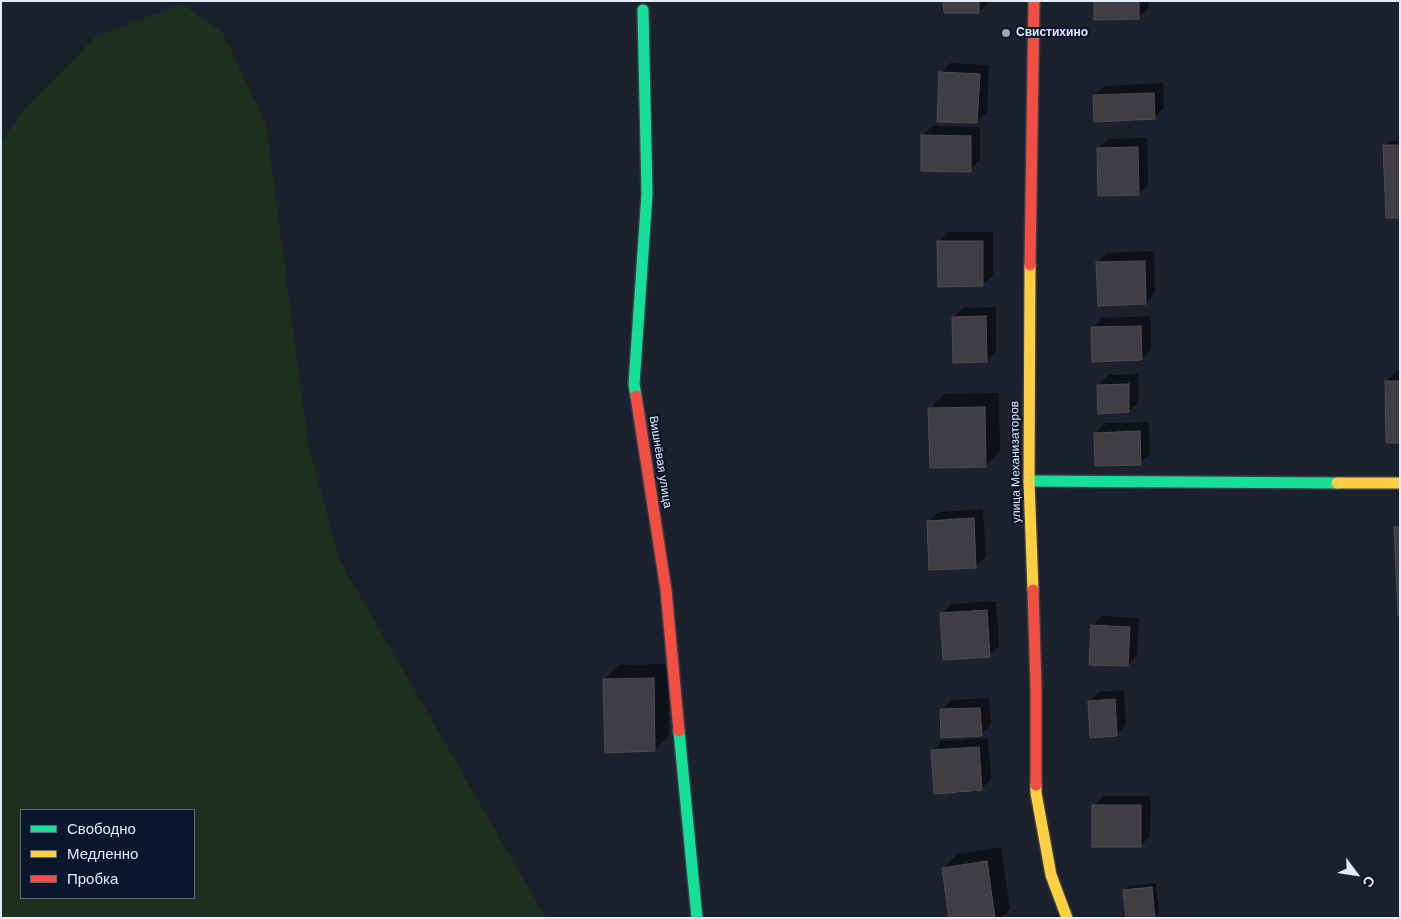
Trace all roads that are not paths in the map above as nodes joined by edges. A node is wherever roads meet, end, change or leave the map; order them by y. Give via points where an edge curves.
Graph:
1 (1034, 1) edge
2 (643, 10) dead end
3 (1029, 481) junction
4 (1400, 483) edge
5 (697, 918) edge
6 (1067, 918) edge

1 - 3 street, улица Механизаторов
2 - 5 street, Вишнёвая улица via 647,194 634,384 666,590
3 - 4 street
3 - 6 street, улица Механизаторов via 1036,793 1052,875

